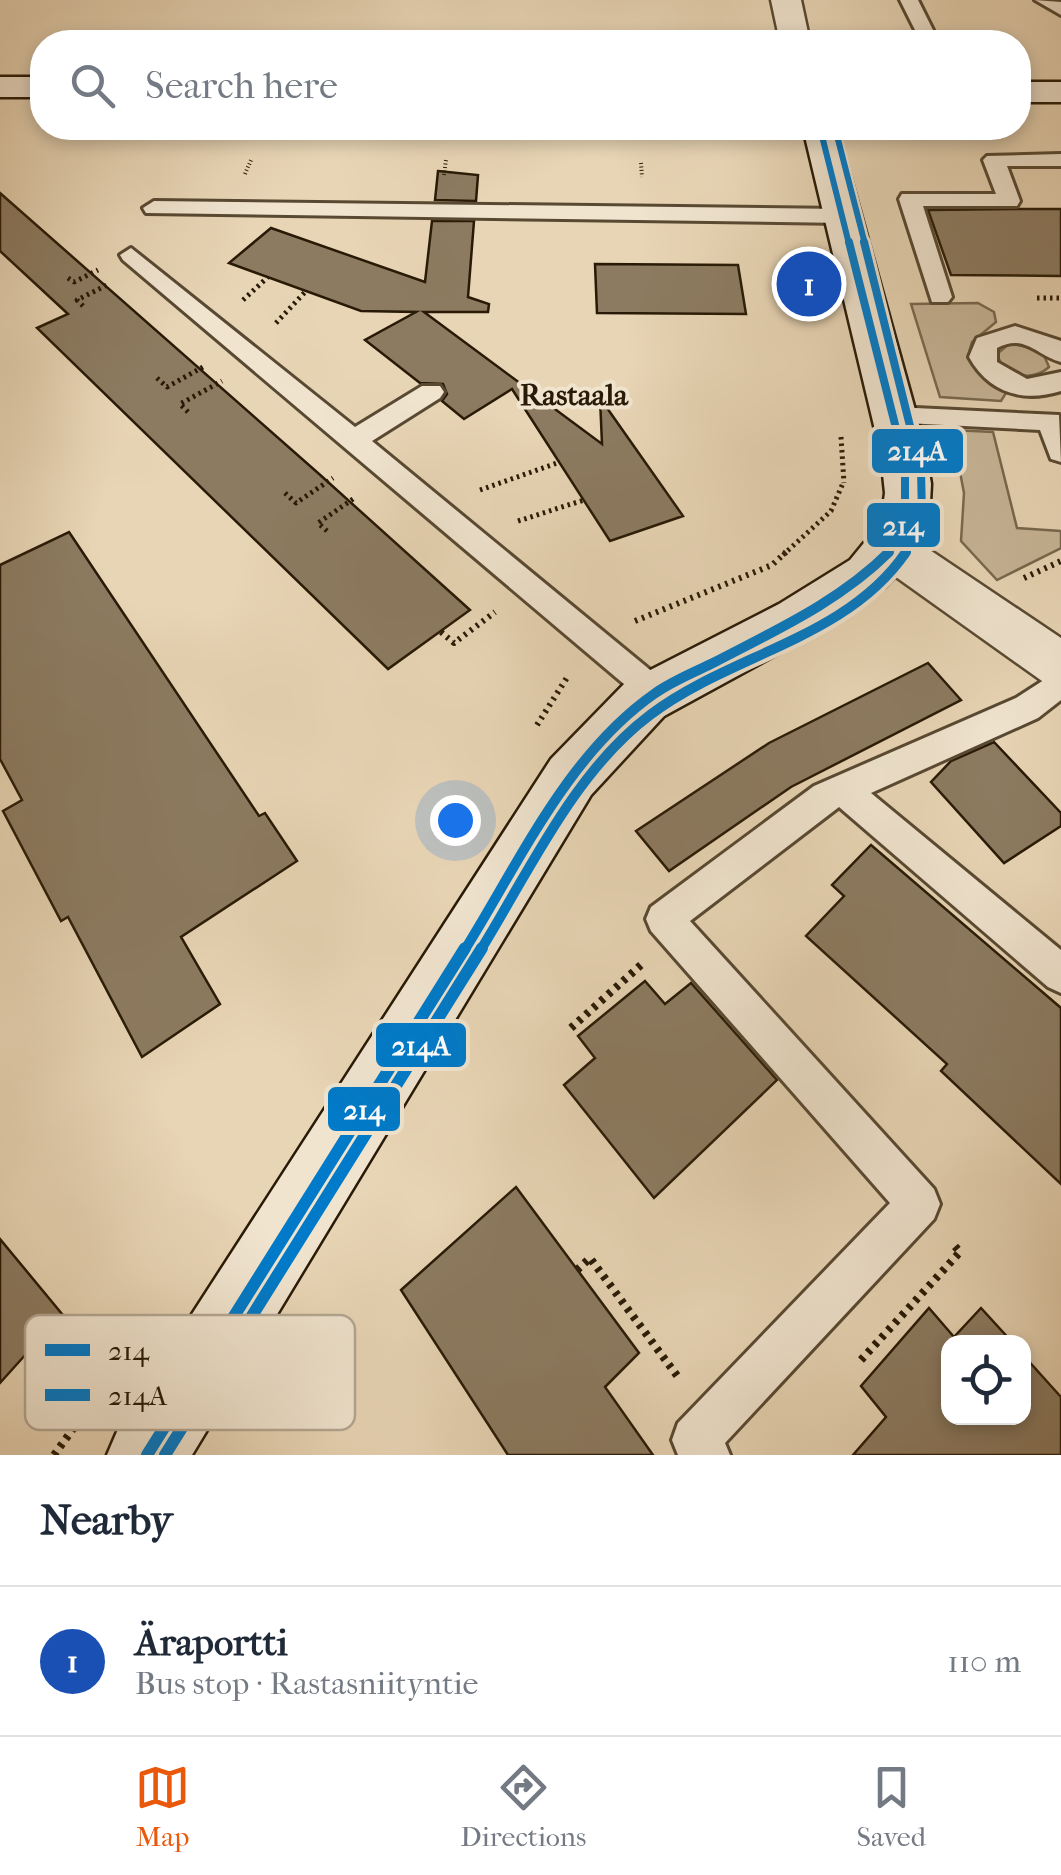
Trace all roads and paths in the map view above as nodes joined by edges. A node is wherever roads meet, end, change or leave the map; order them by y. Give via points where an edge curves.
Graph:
1 (786, 0) edge
2 (909, 0) edge
3 (1044, 0) edge
4 (1061, 10) edge
5 (792, 30) edge
6 (924, 30) edge
7 (0, 87) edge
8 (30, 87) edge
9 (1031, 92) edge
10 (1061, 92) edge
11 (823, 140) edge
12 (1061, 160) edge
13 (154, 208) dead end
14 (842, 216) junction
15 (131, 254) dead end
16 (940, 297) dead end
17 (1061, 354) edge
18 (1050, 385) edge
19 (431, 392) dead end
20 (895, 416) junction
21 (1050, 421) junction
22 (364, 446) junction
23 (1061, 452) edge
24 (560, 462) dead end
25 (843, 483) dead end
26 (285, 493) dead end
27 (584, 500) dead end
28 (435, 505) junction
29 (472, 535) junction
30 (892, 549) junction
31 (531, 584) junction
32 (441, 632) dead end
33 (602, 646) junction
34 (1055, 691) edge
35 (655, 692) junction
36 (545, 711) dead end
37 (842, 790) junction
38 (676, 932) junction
39 (1061, 974) edge
40 (571, 1028) dead end
41 (577, 1270) dead end
42 (234, 1315) edge
43 (163, 1430) edge
44 (709, 1438) edge
45 (147, 1455) edge

1 - 5 street
2 - 6 lane
3 - 4 lane
7 - 8 street
9 - 10 street
11 - 14 street
12 - 16 lane via 994,160 1009,201 910,199
13 - 14 lane
14 - 20 street
15 - 22 lane
17 - 18 lane via 1023,335 1001,336 982,350 998,378
18 - 21 lane
19 - 22 lane
20 - 21 lane
20 - 30 street via 908,494 905,523
21 - 23 lane
22 - 26 path via 296,502
22 - 28 lane
24 - 28 path
25 - 33 path via 830,511 772,564 641,615
27 - 29 path
28 - 29 lane
29 - 31 lane
30 - 34 street
30 - 35 street via 818,607
31 - 32 path via 454,643
31 - 33 lane
33 - 35 lane
33 - 36 path via 572,670
34 - 37 lane
35 - 42 street via 570,777
37 - 38 lane via 664,919
37 - 39 lane
38 - 40 path
38 - 44 lane via 919,1204
41 - 44 path via 590,1258
43 - 45 street

